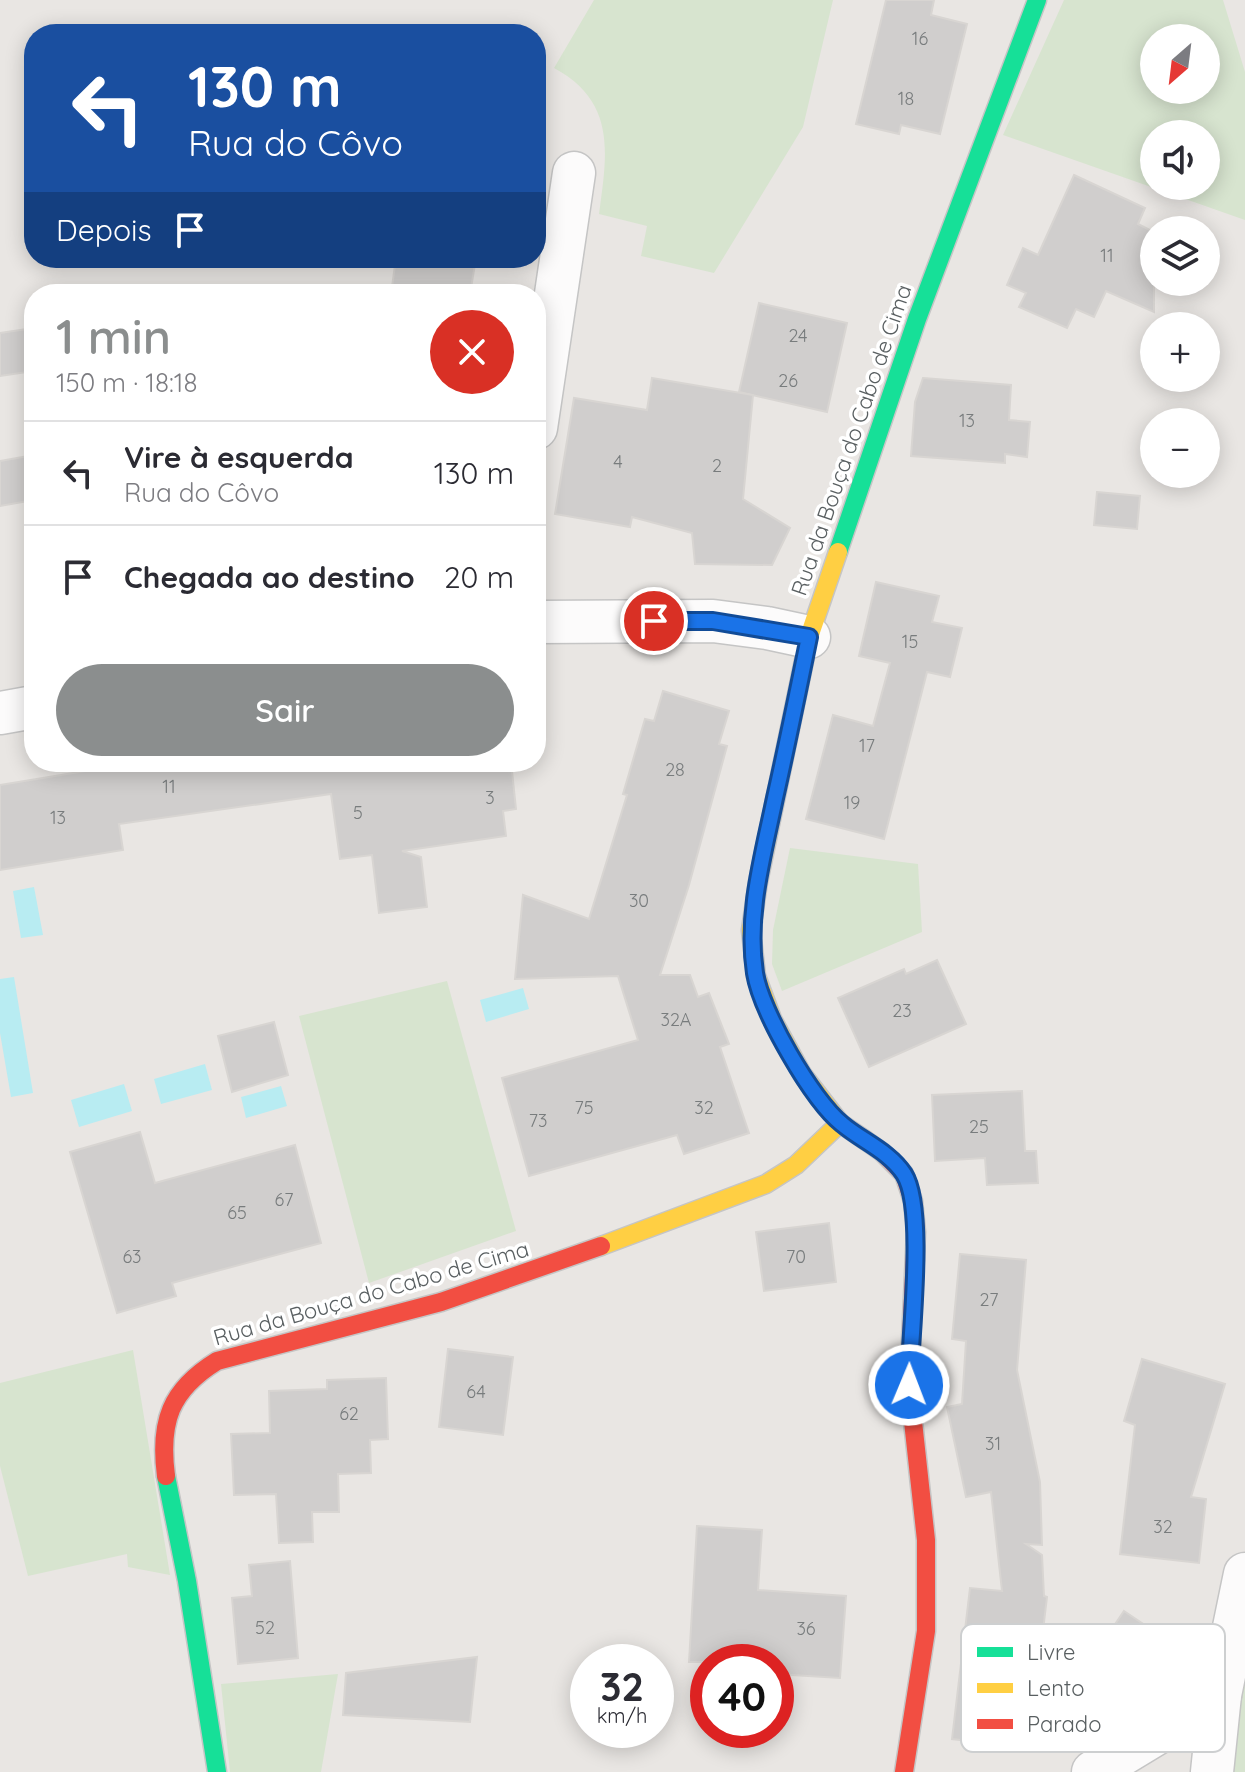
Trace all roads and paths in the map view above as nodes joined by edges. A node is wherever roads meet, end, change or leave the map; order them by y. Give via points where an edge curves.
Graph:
1 (1037, 0) edge
2 (574, 173) dead end
3 (546, 361) edge
4 (546, 622) edge
5 (809, 637) junction
6 (24, 709) edge
7 (0, 713) edge
8 (840, 1123) junction
9 (1245, 1574) edge
10 (1225, 1671) edge
11 (1126, 1752) edge
12 (1214, 1752) edge
13 (217, 1772) edge
14 (904, 1772) edge
15 (1093, 1772) edge
16 (1212, 1772) edge

1 - 5 street, Rua da Bouça do Cabo de Cima via 917,319
2 - 3 street
4 - 5 street via 713,621
5 - 8 street, Rua da Bouça do Cabo de Cima via 751,930 756,976 772,1019 802,1074
6 - 7 street
8 - 13 street, Rua da Bouça do Cabo de Cima via 796,1165 766,1184 441,1302 217,1361 198,1372 172,1406 164,1431 165,1473
8 - 14 street, Rua da Bouça do Cabo de Cima via 904,1174 913,1201 909,1385 927,1584 926,1631
9 - 10 street
11 - 15 street
12 - 16 street

